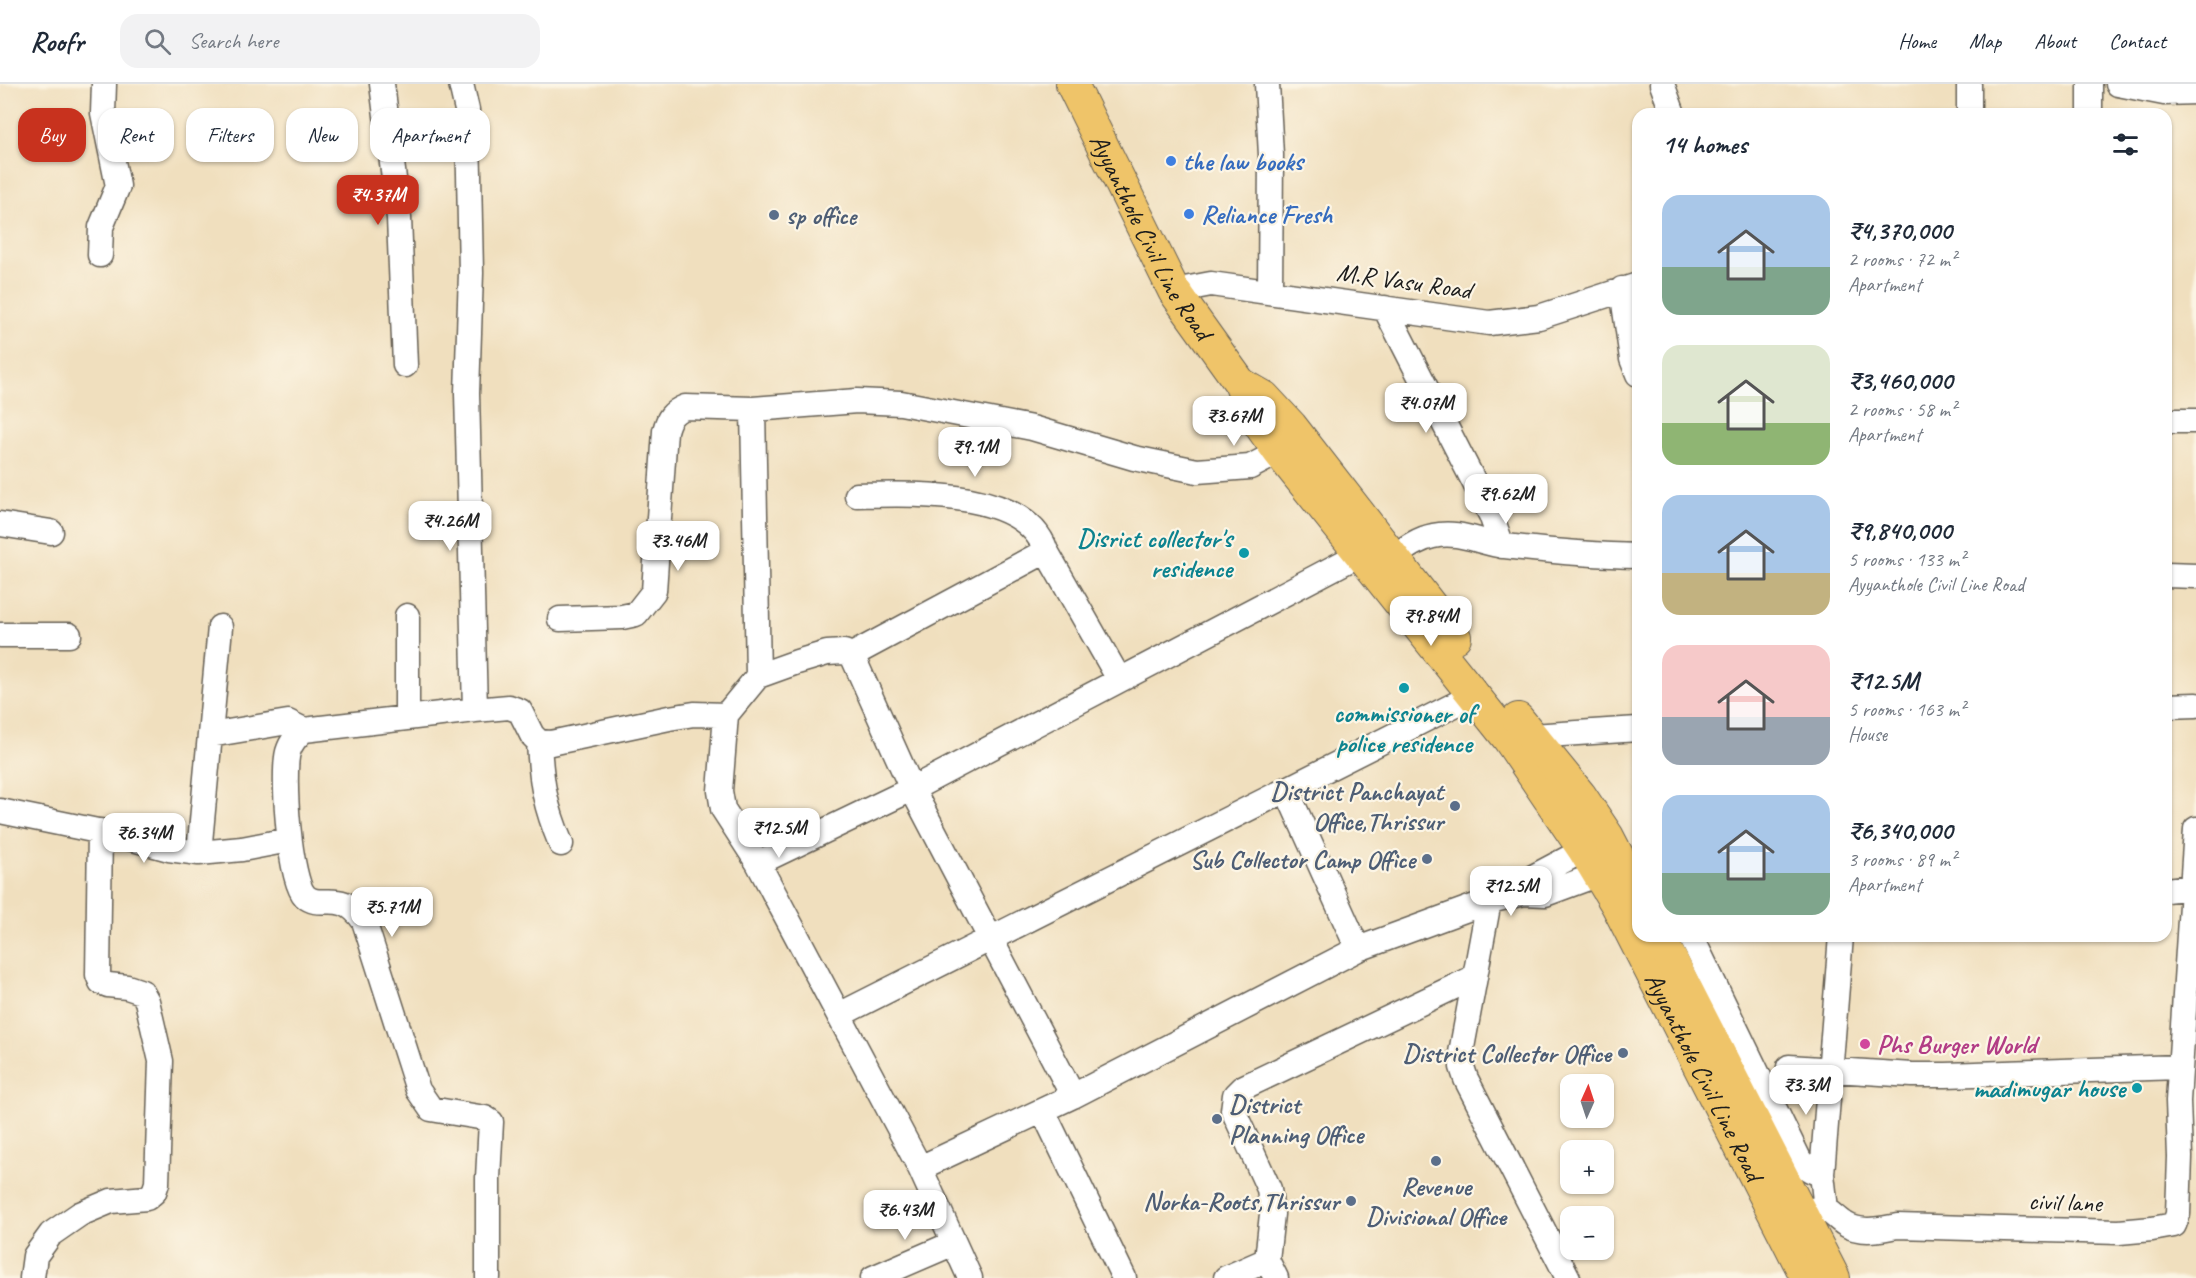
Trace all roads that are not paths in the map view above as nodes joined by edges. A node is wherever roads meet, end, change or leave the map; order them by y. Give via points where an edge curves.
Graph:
1 (104, 84) edge
2 (382, 84) edge
3 (461, 84) edge
4 (1072, 84) edge
5 (1267, 84) edge
6 (1662, 84) edge
7 (1969, 84) edge
8 (2090, 84) edge
9 (2118, 84) edge
10 (2196, 92) edge
11 (1671, 108) edge
12 (1969, 108) edge
13 (2090, 108) edge
14 (100, 255) dead end
15 (1630, 287) edge
16 (1174, 291) junction
17 (1270, 291) junction
18 (1385, 308) junction
19 (1632, 359) edge
20 (405, 365) dead end
21 (1240, 383) junction
22 (753, 409) junction
23 (2172, 421) edge
24 (2196, 421) edge
25 (1279, 452) junction
26 (857, 495) dead end
27 (0, 524) edge
28 (51, 532) dead end
29 (1502, 546) junction
30 (1046, 550) junction
31 (1378, 550) junction
32 (1632, 556) edge
33 (2172, 575) edge
34 (2196, 576) edge
35 (407, 616) dead end
36 (560, 619) dead end
37 (220, 627) dead end
38 (0, 635) edge
39 (69, 635) dead end
40 (852, 655) junction
41 (758, 676) junction
42 (1119, 679) junction
43 (1474, 695) junction
44 (2196, 705) edge
45 (2172, 706) edge
46 (475, 710) junction
47 (726, 715) junction
48 (407, 718) junction
49 (1632, 729) edge
50 (304, 730) junction
51 (210, 735) junction
52 (1532, 736) junction
53 (538, 742) junction
54 (912, 789) junction
55 (1286, 789) junction
56 (0, 811) edge
57 (2196, 829) edge
58 (100, 831) junction
59 (289, 840) junction
60 (561, 843) dead end
61 (199, 853) junction
62 (1603, 855) junction
63 (758, 863) junction
64 (2192, 887) junction
65 (1632, 888) edge
66 (2172, 889) edge
67 (1489, 901) junction
68 (1632, 930) edge
69 (991, 938) junction
70 (1639, 942) edge
71 (1662, 942) edge
72 (1694, 942) edge
73 (1841, 942) edge
74 (1358, 949) junction
75 (1475, 977) junction
76 (839, 1015) junction
77 (1790, 1067) dead end
78 (2179, 1067) junction
79 (1831, 1069) junction
80 (1073, 1096) junction
81 (1043, 1111) junction
82 (920, 1168) junction
83 (1822, 1174) junction
84 (1805, 1222) junction
85 (954, 1243) junction
86 (1272, 1269) edge
87 (32, 1278) edge
88 (488, 1278) edge
89 (873, 1278) edge
90 (970, 1278) edge
91 (1124, 1278) edge
92 (1226, 1278) edge
93 (1568, 1278) edge
94 (1807, 1278) edge
95 (1834, 1278) edge

1 - 14 street via 104,113 118,186 100,228
2 - 20 street via 399,218
3 - 46 street via 467,110 469,174 467,393
4 - 16 main road, Ayyanthole Civil Line Road
5 - 17 street
6 - 11 street
7 - 12 street
8 - 13 street
9 - 10 street via 2164,93
15 - 18 street, M.R Vasu Road via 1539,317 1490,323
15 - 19 street
16 - 17 street, M.R Vasu Road via 1211,284
16 - 21 main road, Ayyanthole Civil Line Road
17 - 18 street, M.R Vasu Road
18 - 29 street via 1491,515
21 - 25 main road, Ayyanthole Civil Line Road via 1252,414
21 - 31 main road, Ayyanthole Civil Line Road via 1264,397 1291,426
22 - 25 street via 857,401 902,403 1032,428 1134,458 1197,471 1250,467
22 - 36 street via 699,406 675,411 665,431 654,591 636,614
22 - 41 street
23 - 24 street
25 - 31 main road, Ayyanthole Civil Line Road
26 - 30 street via 968,498 988,503 1026,522
27 - 28 street
29 - 31 street via 1451,534
29 - 32 street
30 - 40 street
30 - 42 street
31 - 42 street
31 - 43 main road, Ayyanthole Civil Line Road
31 - 52 main road, Ayyanthole Civil Line Road
33 - 34 street
35 - 48 street
37 - 51 street
38 - 39 street
40 - 41 street via 827,653
40 - 54 street
41 - 47 street
42 - 54 street
43 - 55 street
43 - 62 main road, Ayyanthole Civil Line Road
44 - 45 street
46 - 48 street
46 - 53 street via 509,707 520,711
47 - 53 street via 694,714 551,743
47 - 63 street via 720,781 723,809
48 - 50 street
49 - 52 street
50 - 51 street via 288,722
50 - 59 street via 292,741 288,754
51 - 61 street
52 - 62 main road, Ayyanthole Civil Line Road via 1580,795
53 - 60 street via 544,792
54 - 63 street
54 - 69 street
55 - 69 street
55 - 74 street
56 - 58 street
57 - 64 street, civil lane
58 - 61 street
58 - 87 street via 98,975 101,982 142,993 147,1001 161,1061 157,1184 147,1198 111,1202 80,1214 51,1234 35,1256
59 - 61 street
59 - 88 street via 304,895 313,900 342,901 356,909 364,921 424,1101 431,1109 491,1122
62 - 65 main road, Ayyanthole Civil Line Road
62 - 67 street via 1545,894 1524,893
62 - 68 main road, Ayyanthole Civil Line Road via 1617,905
63 - 76 street
64 - 66 street
64 - 78 street, civil lane
67 - 74 street
67 - 75 street
69 - 76 street
69 - 80 street
70 - 84 main road, Ayyanthole Civil Line Road
71 - 84 main road, Ayyanthole Civil Line Road
72 - 83 street via 1799,1159 1806,1168
73 - 79 street
74 - 80 street
75 - 86 street via 1242,1088 1235,1095 1233,1110 1269,1189
75 - 93 street via 1462,1067
76 - 82 street
77 - 79 street
78 - 79 street via 1966,1075
78 - 84 street, civil lane via 2179,1191 2174,1225 2128,1232 1911,1226 1866,1231 1844,1224
79 - 83 street
80 - 81 street
81 - 82 street
81 - 91 street
82 - 85 street
83 - 84 street
84 - 94 main road, Ayyanthole Civil Line Road
84 - 95 main road, Ayyanthole Civil Line Road
85 - 89 street
85 - 90 street
86 - 92 street

